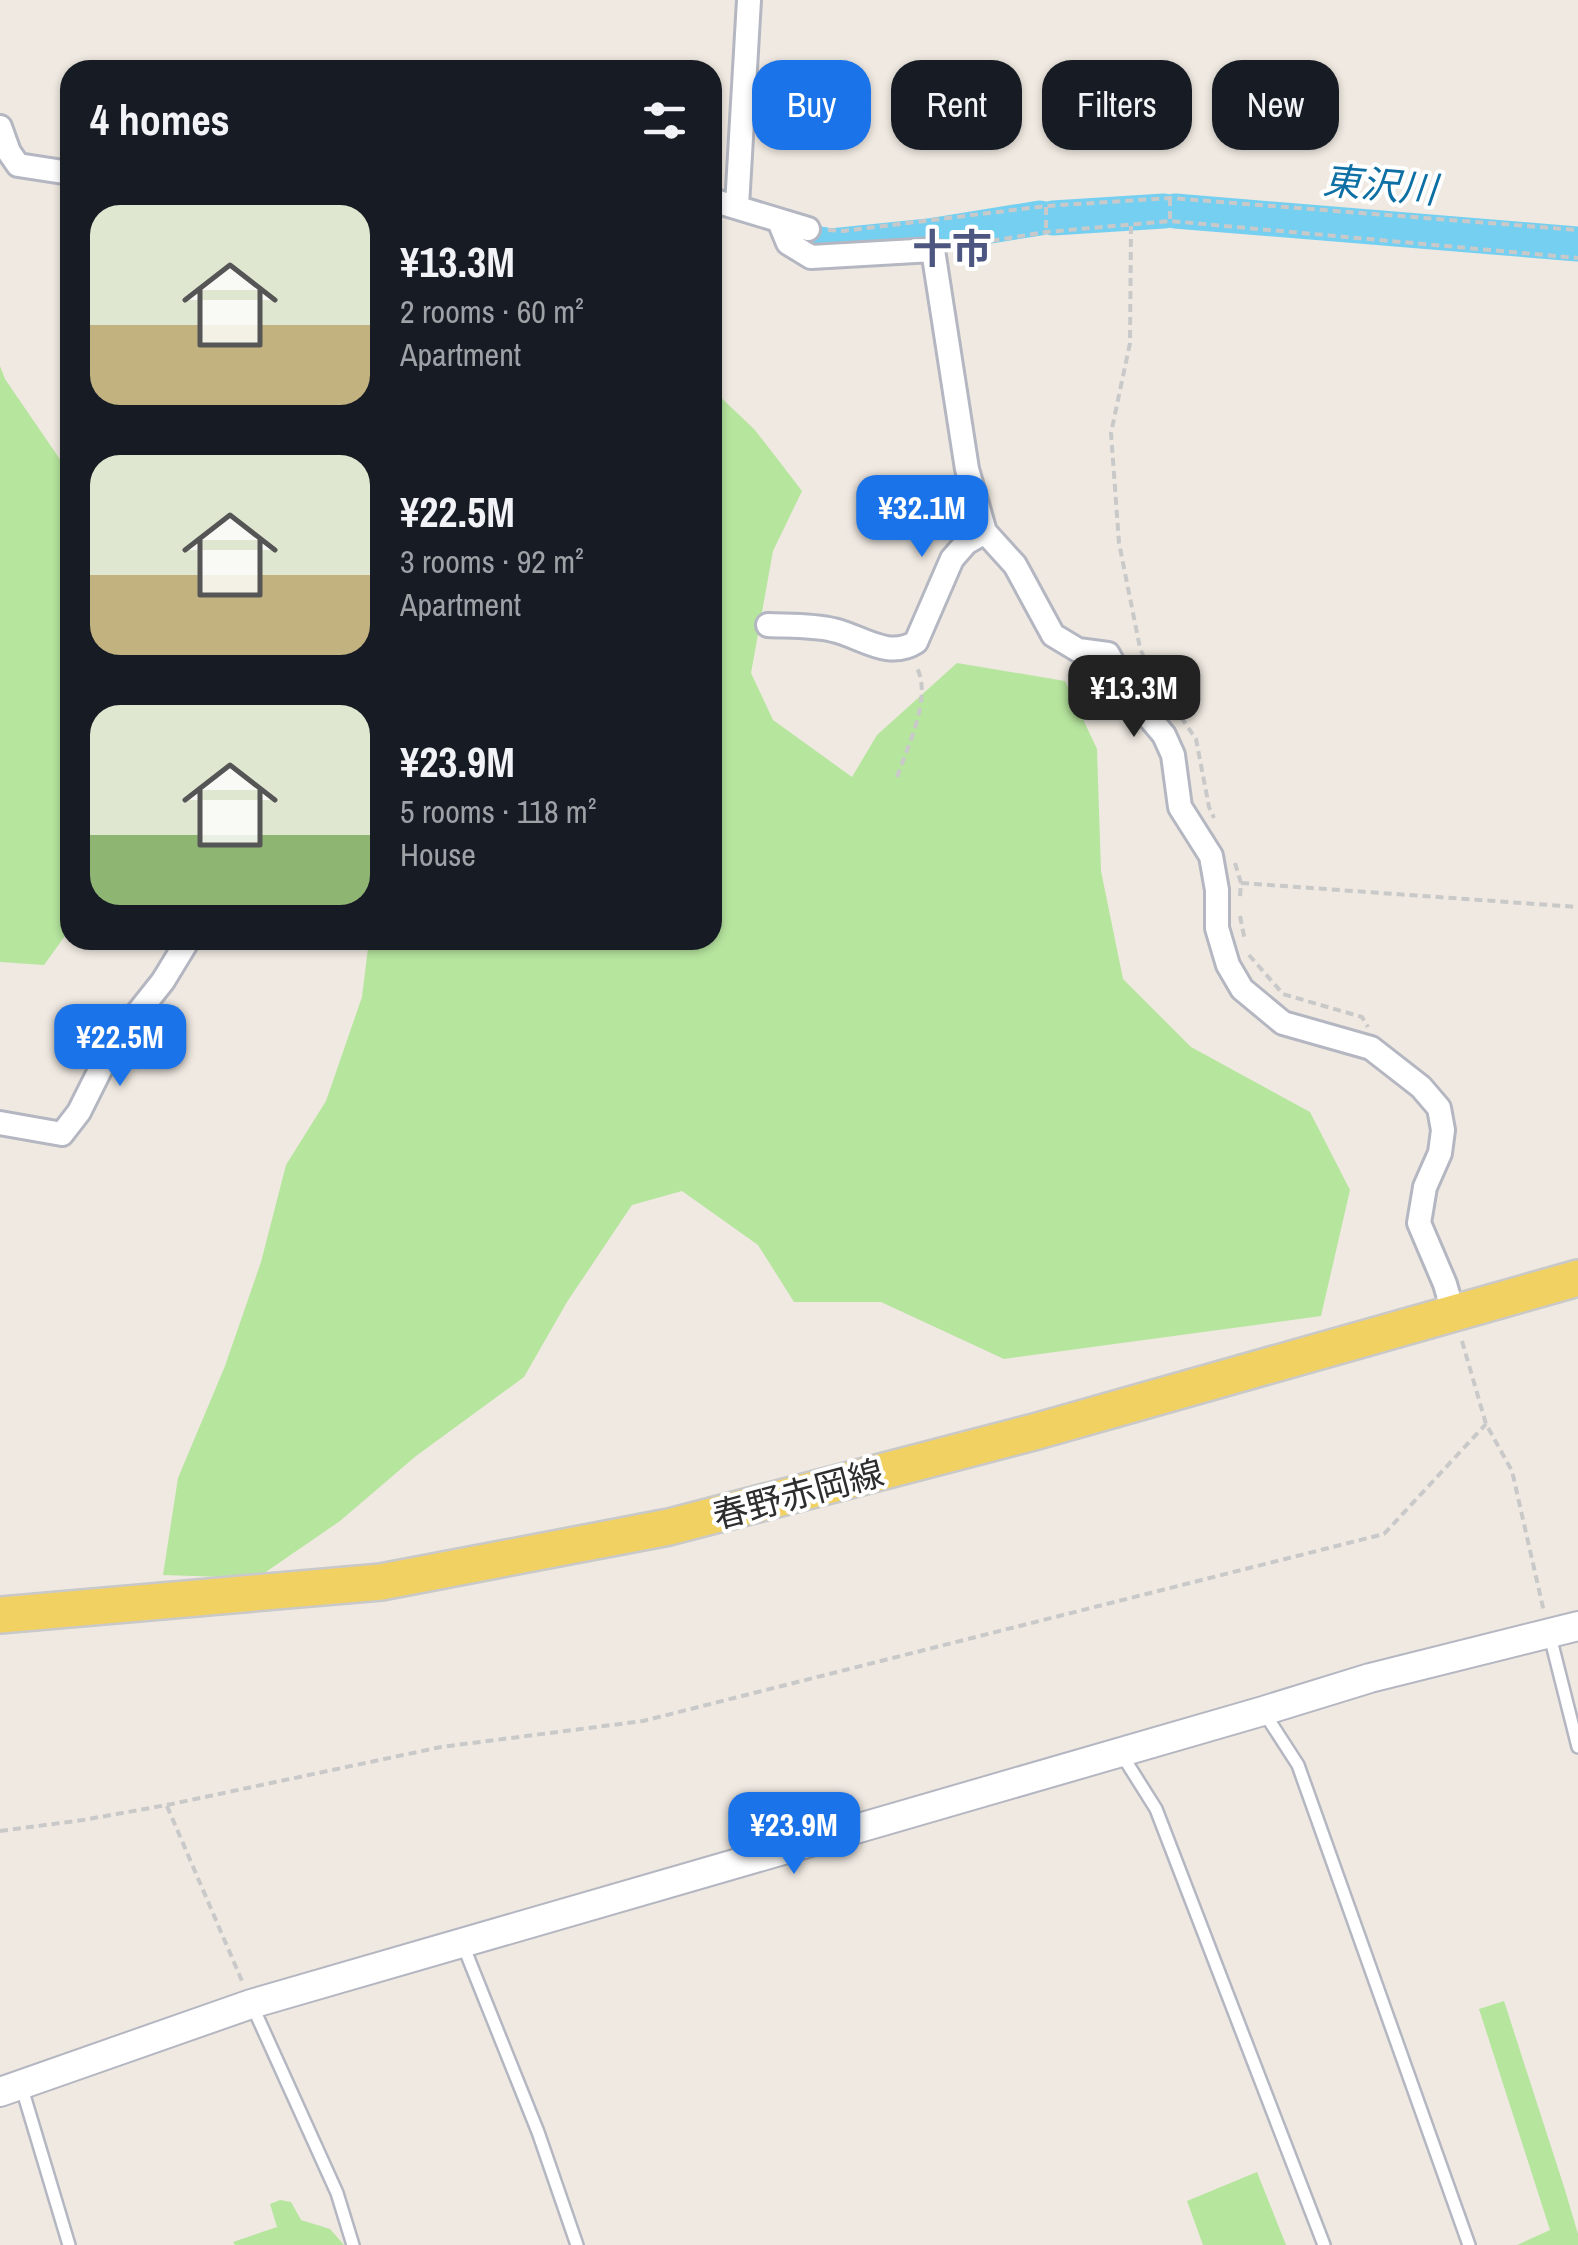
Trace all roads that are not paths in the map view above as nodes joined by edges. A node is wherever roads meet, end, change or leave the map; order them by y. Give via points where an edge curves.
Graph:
1 (749, 0) edge
2 (0, 127) edge
3 (60, 171) edge
4 (722, 202) edge
5 (737, 206) junction
6 (779, 221) junction
7 (808, 229) road end
8 (985, 532) junction
9 (768, 625) dead end
10 (182, 950) edge
11 (0, 1123) edge
12 (1578, 1278) edge
13 (1454, 1312) junction
14 (0, 1615) edge
15 (1578, 1626) edge
16 (1549, 1632) junction
17 (1264, 1711) junction
18 (1578, 1747) edge
19 (1120, 1752) junction
20 (462, 1944) junction
21 (252, 2004) junction
22 (11, 2088) edge
23 (70, 2245) edge
24 (353, 2245) edge
25 (577, 2245) edge
26 (1324, 2245) edge
27 (1470, 2245) edge

1 - 5 street
2 - 3 street via 18,165
4 - 5 street
5 - 6 street
6 - 7 street
6 - 8 street via 788,243 811,258 933,250 968,469
8 - 9 street via 952,559 916,642 906,648 872,646 833,630
8 - 13 street via 1015,566 1053,636 1078,650 1108,654 1164,735 1174,755 1180,807 1210,856 1217,928 1242,989 1283,1023 1371,1048 1439,1108 1440,1153 1419,1223
10 - 11 street via 113,1044 62,1134
12 - 13 main road, 春野赤岡線
13 - 14 main road, 春野赤岡線 via 669,1528 381,1582
15 - 16 street
16 - 17 street
16 - 18 lane
17 - 19 street
17 - 27 lane via 1298,1766
19 - 20 street
19 - 26 lane via 1156,1809
20 - 21 street
20 - 25 lane
21 - 22 street
21 - 24 lane via 337,2192
22 - 23 lane

